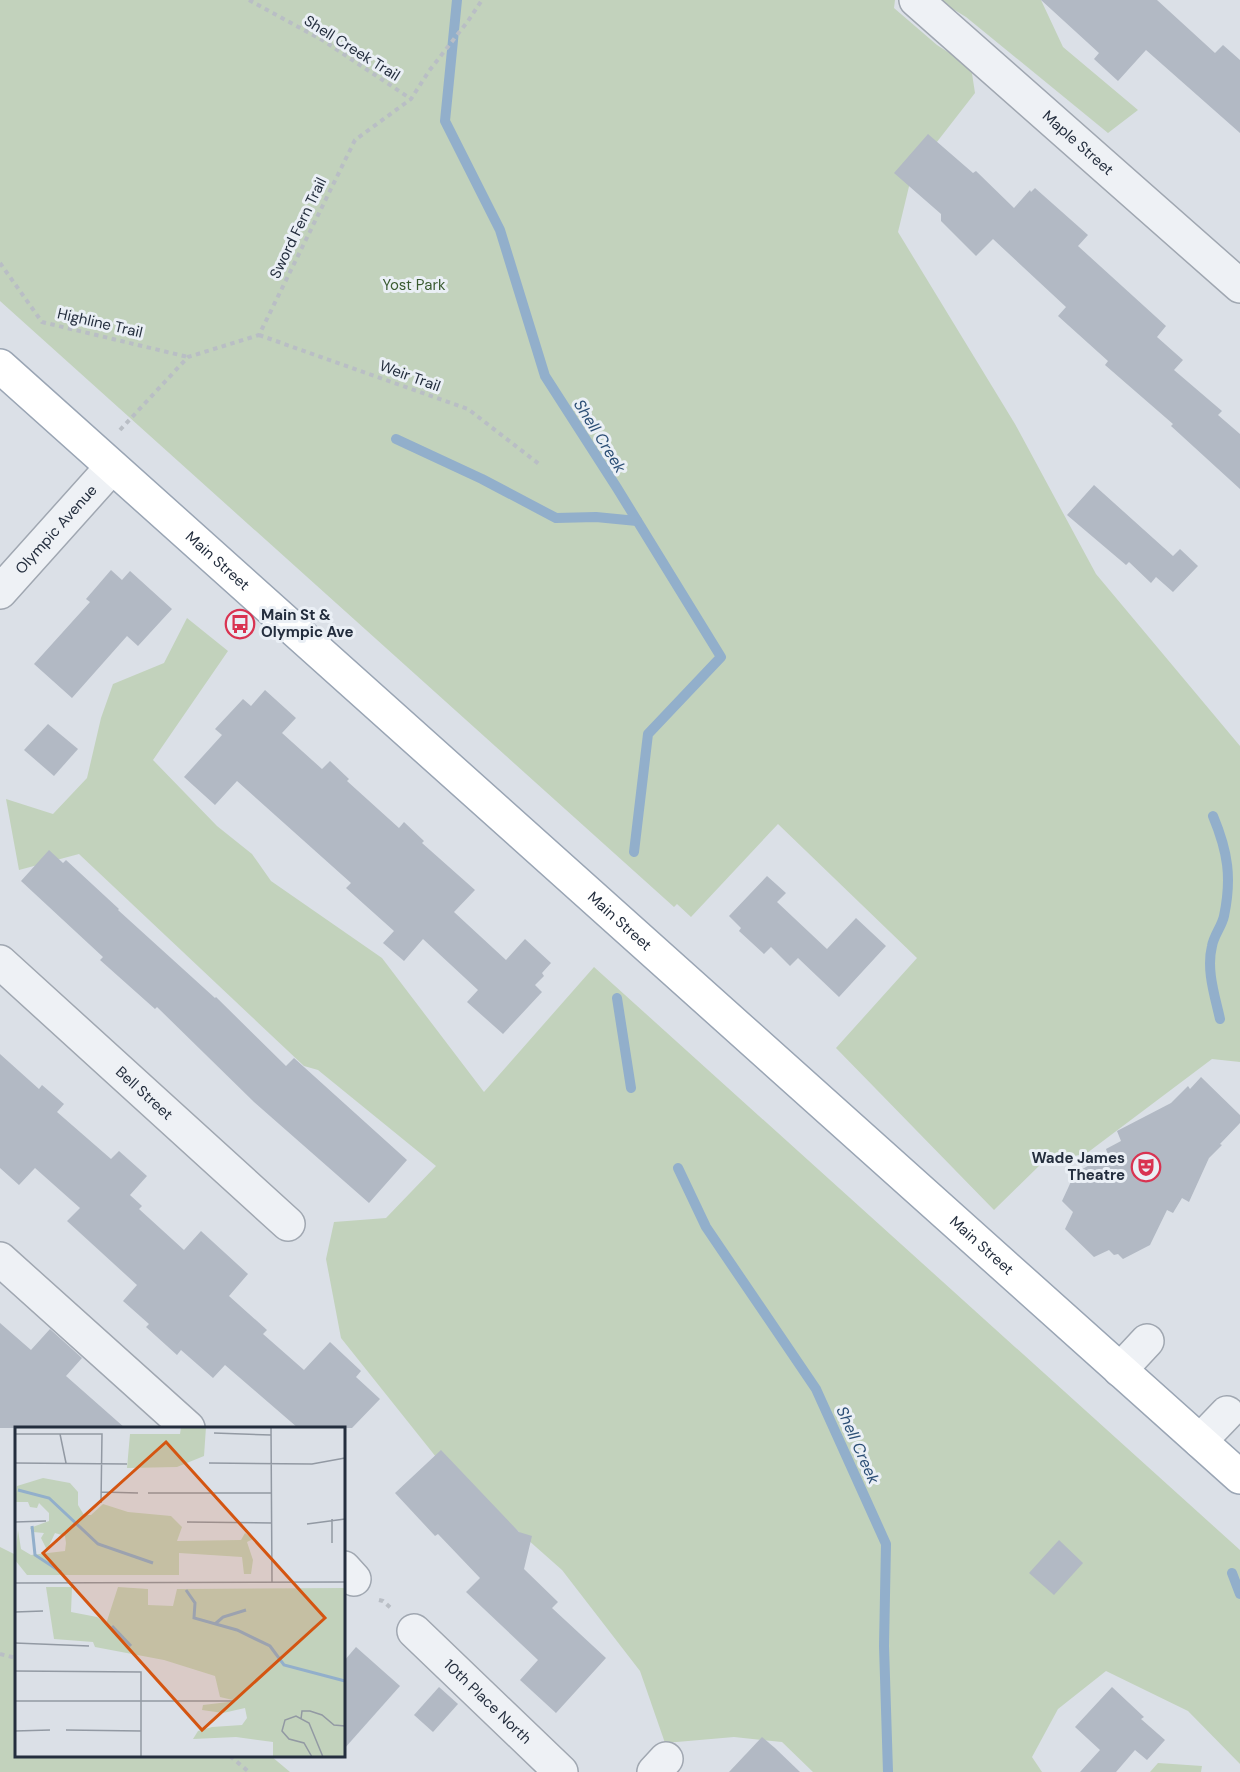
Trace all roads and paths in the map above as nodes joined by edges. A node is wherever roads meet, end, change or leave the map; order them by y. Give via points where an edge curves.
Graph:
1 (249, 0) edge
2 (482, 0) edge
3 (916, 0) edge
4 (411, 99) junction
5 (0, 263) edge
6 (1240, 286) edge
7 (259, 335) junction
8 (188, 357) junction
9 (0, 366) edge
10 (115, 435) dead end
11 (540, 464) dead end
12 (112, 467) junction
13 (0, 592) edge
14 (0, 962) edge
15 (288, 1224) dead end
16 (0, 1259) edge
17 (1147, 1341) dead end
18 (1120, 1370) junction
19 (1227, 1413) dead end
20 (187, 1427) edge
21 (1200, 1442) junction
22 (1240, 1477) edge
23 (414, 1631) dead end
24 (0, 1654) edge
25 (15, 1658) edge
26 (232, 1757) edge
27 (249, 1772) edge
28 (561, 1772) edge

1 - 4 path, Shell Creek Trail via 324,41
2 - 4 path, Sword Fern Trail
3 - 6 street, Maple Street
4 - 7 path, Sword Fern Trail via 355,140
5 - 8 path, Highline Trail via 42,322
7 - 8 path
7 - 11 path, Weir Trail via 468,409
8 - 10 path
9 - 12 main road, Main Street
12 - 13 street, Olympic Avenue
12 - 18 main road, Main Street
14 - 15 street, Bell Street
16 - 20 street
17 - 18 street
18 - 21 main road, Main Street
19 - 21 street
21 - 22 main road, Main Street
23 - 28 street, 10th Place North
24 - 25 path
26 - 27 path

